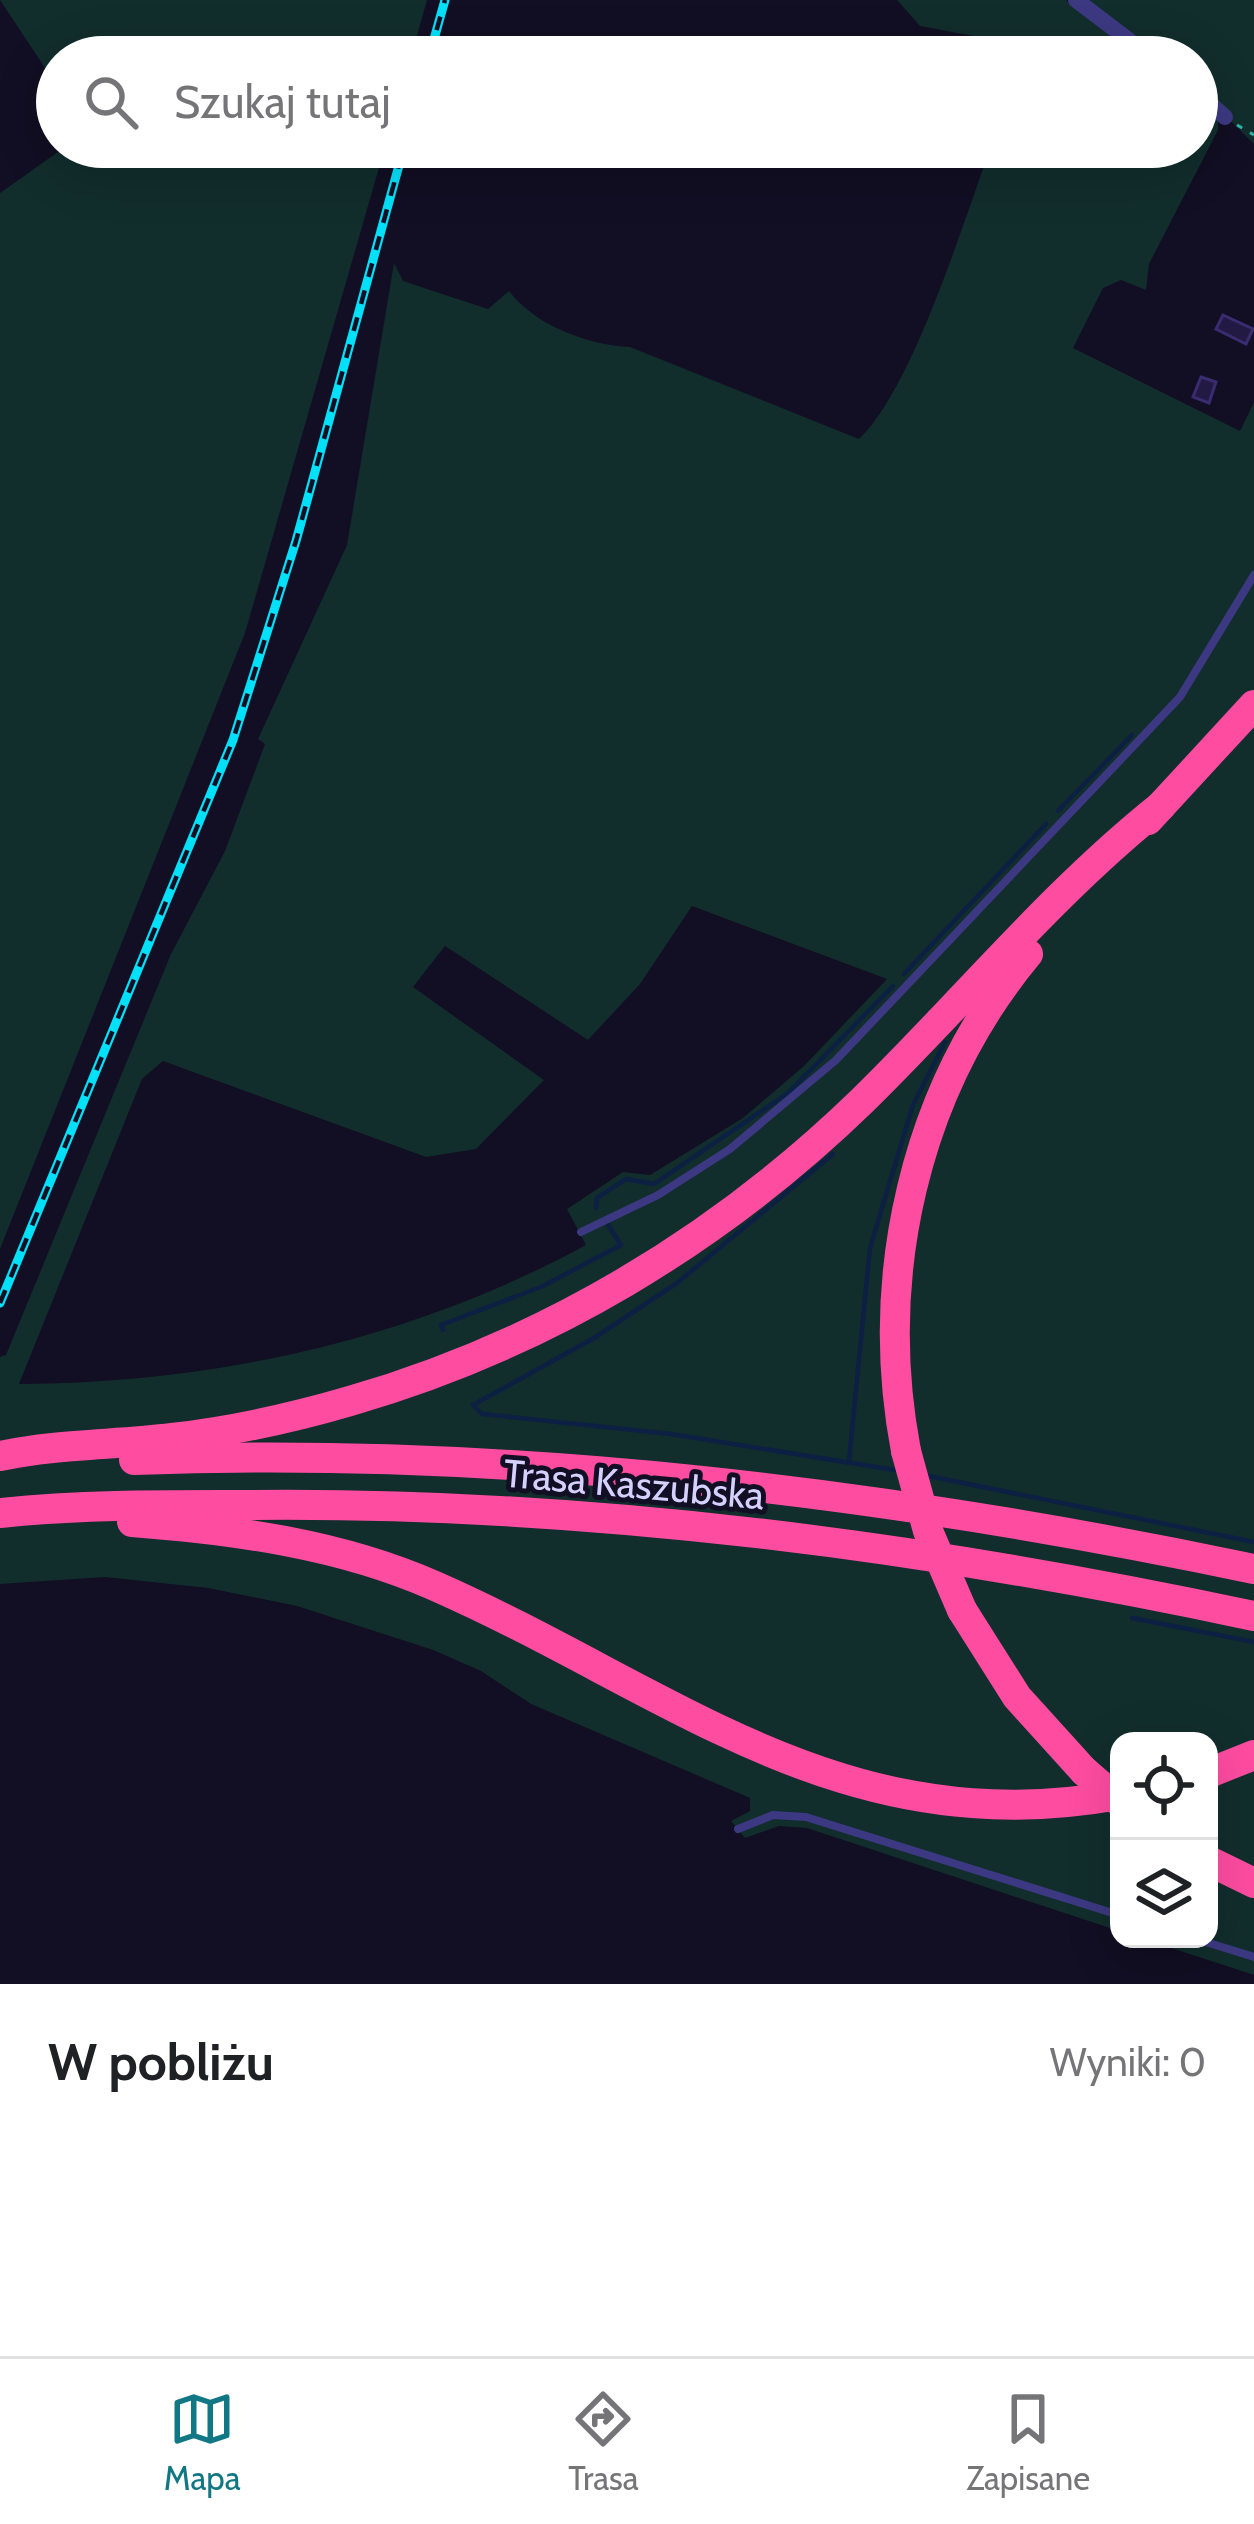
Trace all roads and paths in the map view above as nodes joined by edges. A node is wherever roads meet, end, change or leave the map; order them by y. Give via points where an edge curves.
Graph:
1 (1076, 0) edge
2 (1123, 36) edge
3 (1218, 111) edge
4 (1225, 117) dead end
5 (1254, 575) edge
6 (1254, 705) edge
7 (1161, 806) junction
8 (581, 1232) dead end
9 (0, 1460) edge
10 (0, 1516) edge
11 (1254, 1569) edge
12 (1254, 1616) edge
13 (1254, 1755) edge
14 (1218, 1769) edge
15 (1110, 1791) edge
16 (1110, 1799) edge
17 (738, 1829) dead end
18 (1218, 1865) edge
19 (1254, 1883) edge
20 (1110, 1912) edge
21 (1218, 1946) edge
22 (1254, 1957) edge

1 - 2 street
3 - 4 street
5 - 8 lane via 1180,697 822,1073 730,1149
6 - 7 highway
7 - 9 highway via 1107,849 815,1144 715,1225 598,1298 490,1351 331,1407 190,1436
7 - 15 highway, bridge via 1022,960 972,1035 919,1160 898,1264 895,1365 928,1531 962,1610 1018,1696
9 - 11 highway, Trasa Kaszubska via 402,1460 635,1474 963,1514
10 - 12 highway, Trasa Kaszubska via 144,1504 318,1503 635,1520 988,1564
10 - 16 highway via 212,1528 330,1550 432,1584 708,1728 849,1784 996,1805
13 - 14 highway
17 - 20 lane via 772,1815 806,1817
18 - 19 highway
21 - 22 lane

